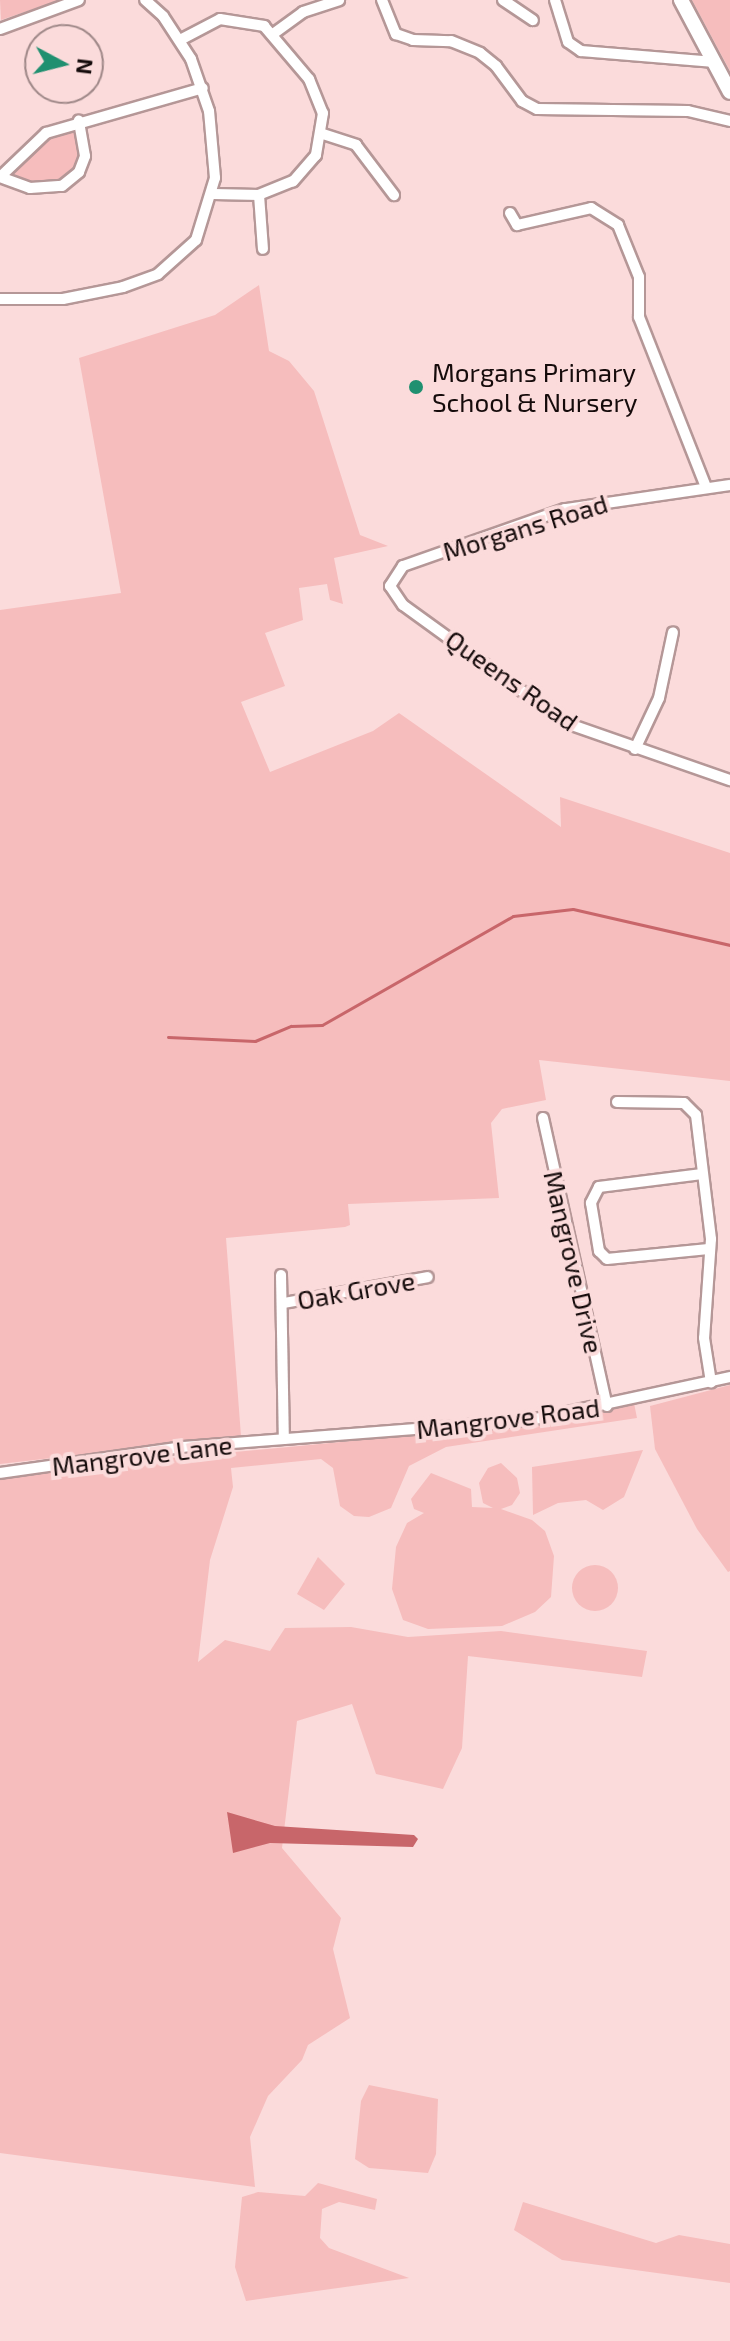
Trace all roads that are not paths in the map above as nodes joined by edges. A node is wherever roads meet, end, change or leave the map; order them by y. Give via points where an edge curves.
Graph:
1 (79, 0) edge
2 (145, 0) edge
3 (339, 0) edge
4 (382, 0) edge
5 (503, 0) edge
6 (555, 0) edge
7 (681, 0) edge
8 (533, 20) dead end
9 (0, 29) edge
10 (273, 34) junction
11 (180, 40) junction
12 (715, 62) junction
13 (203, 88) junction
14 (730, 92) edge
15 (79, 121) junction
16 (730, 121) edge
17 (323, 134) junction
18 (0, 177) edge
19 (214, 194) junction
20 (259, 195) junction
21 (394, 195) dead end
22 (510, 213) dead end
23 (263, 249) dead end
24 (0, 299) edge
25 (730, 485) edge
26 (706, 487) junction
27 (393, 595) joint
28 (673, 632) dead end
29 (635, 749) junction
30 (730, 780) edge
31 (617, 1102) dead end
32 (543, 1118) dead end
33 (702, 1174) junction
34 (709, 1249) junction
35 (281, 1275) dead end
36 (428, 1277) dead end
37 (284, 1303) junction
38 (730, 1377) edge
39 (711, 1382) junction
40 (607, 1406) junction
41 (284, 1439) junction
42 (0, 1473) edge

1 - 9 street
2 - 11 street
3 - 10 street via 303,12
4 - 16 street via 396,34 407,40 451,41 480,53 522,101 537,109 688,111
5 - 8 street
6 - 12 street via 568,42 581,51
7 - 12 main road
10 - 11 street via 252,21 231,18 208,23
10 - 17 street via 316,90
11 - 13 street
12 - 14 main road
13 - 15 street
13 - 19 street via 214,148
15 - 18 street via 28,145
15 - 18 street via 85,156 79,172 62,186 30,188
17 - 20 street via 304,171 285,187
17 - 21 street via 356,145
19 - 20 street
19 - 24 street via 196,240 158,274 84,296
20 - 23 street
22 - 26 street via 514,223 522,225 591,208 618,225 639,277 639,317
25 - 26 street, Morgans Road
26 - 27 street, Morgans Road via 609,499 542,517 403,566 392,577
27 - 29 street, Queens Road via 559,718
28 - 29 street via 659,698
29 - 30 street, Queens Road
31 - 33 street via 662,1100 691,1106
32 - 40 street, Mangrove Drive
33 - 34 street
33 - 34 street via 599,1187 591,1203 599,1251 607,1259
34 - 39 street via 704,1338
35 - 37 street, Oak Grove
36 - 37 street, Oak Grove
37 - 41 street, Oak Grove via 279,1371
38 - 39 street, Mangrove Road
39 - 40 street, Mangrove Road
40 - 41 street, Mangrove Road via 505,1423
41 - 42 street, Mangrove Lane via 182,1447

